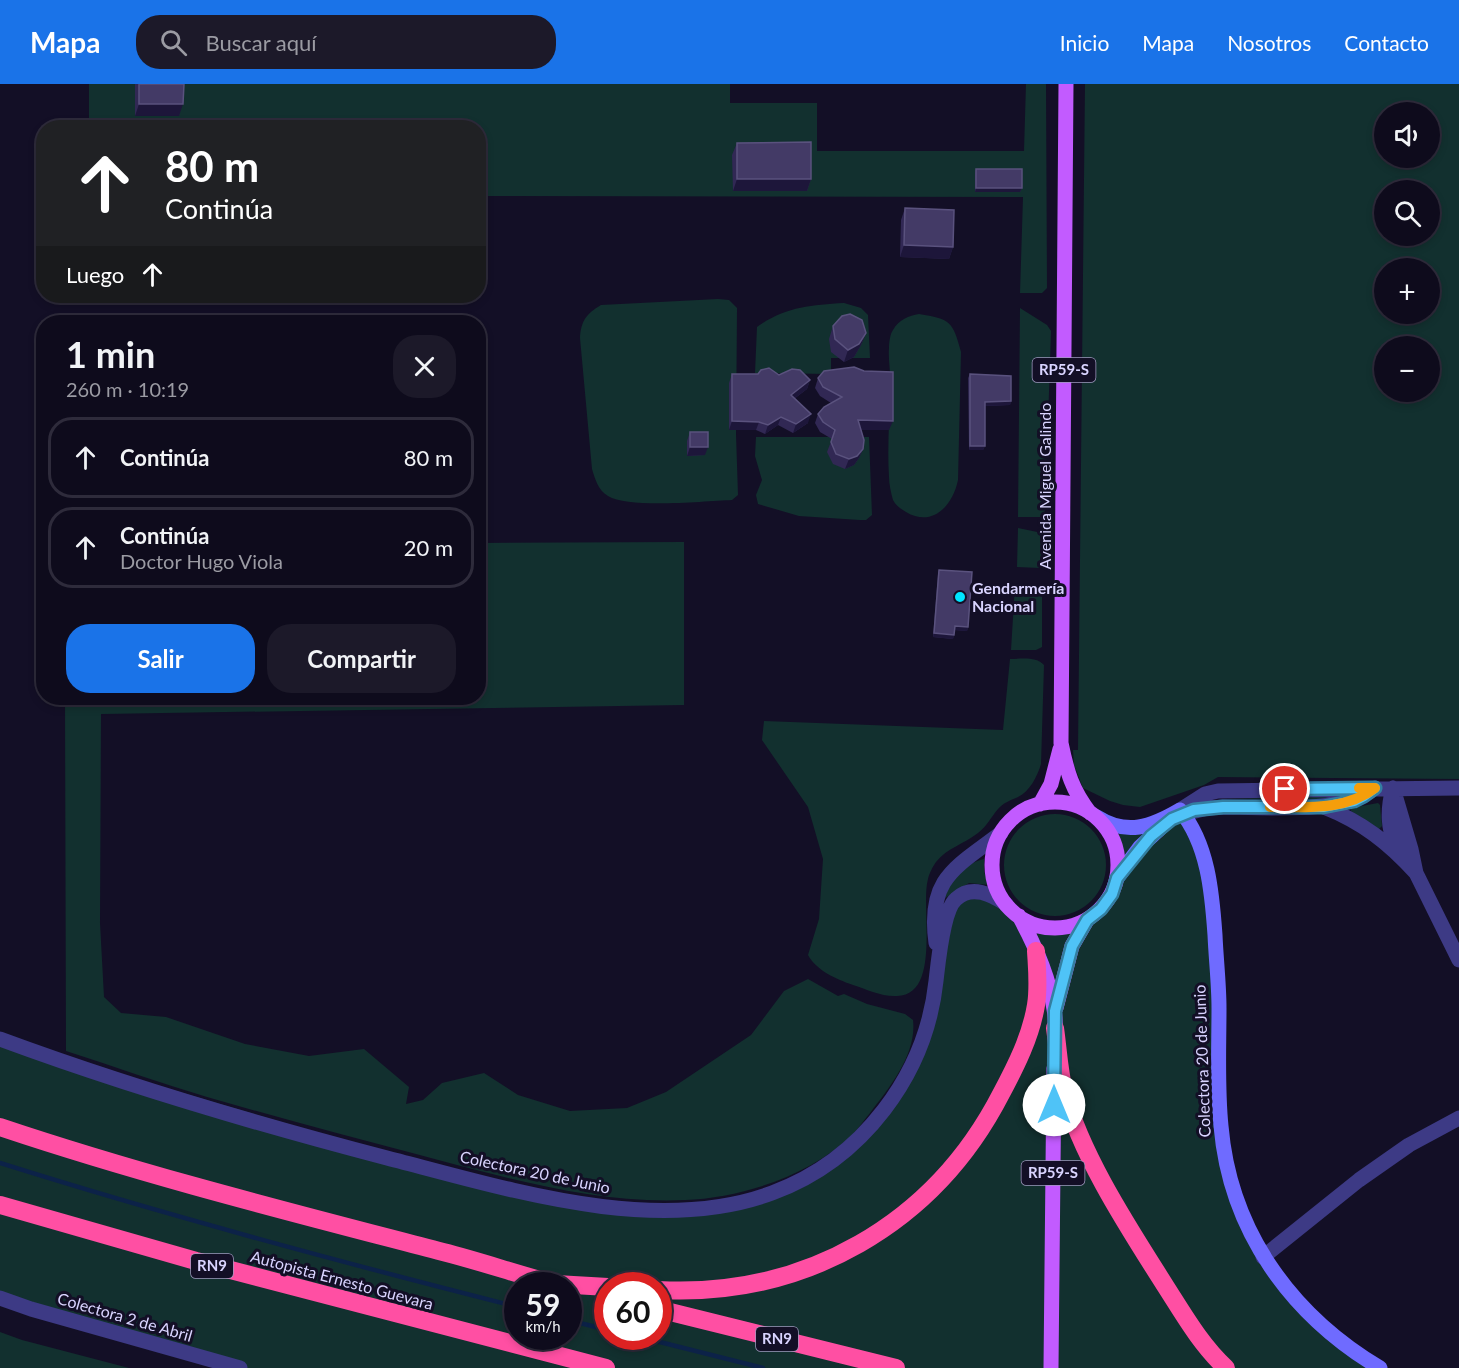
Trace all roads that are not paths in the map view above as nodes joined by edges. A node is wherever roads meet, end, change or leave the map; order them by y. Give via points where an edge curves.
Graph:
1 (1066, 84) edge
2 (1061, 743) junction
3 (1375, 788) junction
4 (1393, 788) junction
5 (1459, 788) edge
6 (1040, 804) junction
7 (1323, 807) junction
8 (1181, 812) junction
9 (1093, 815) junction
10 (1001, 833) junction
11 (1397, 852) junction
12 (1416, 873) junction
13 (1117, 878) junction
14 (1006, 904) junction
15 (1019, 916) junction
16 (1087, 920) junction
17 (1036, 951) junction
18 (938, 955) junction
19 (1459, 960) edge
20 (1055, 1019) junction
21 (0, 1039) edge
22 (1459, 1118) edge
23 (0, 1127) edge
24 (0, 1205) edge
25 (1263, 1257) junction
26 (515, 1272) edge
27 (672, 1290) edge
28 (0, 1298) edge
29 (672, 1312) edge
30 (240, 1368) edge
31 (606, 1368) edge
32 (896, 1368) edge
33 (1051, 1368) edge
34 (1226, 1368) edge
35 (1380, 1368) edge

1 - 2 main road, Avenida Miguel Galindo / RP59-S
2 - 6 main road, Avenida Miguel Galindo / RP59-S
2 - 9 main road, Avenida Miguel Galindo / RP59-S via 1070,780
3 - 4 street
3 - 7 street via 1354,801
3 - 8 street via 1218,790 1204,794
4 - 5 street
4 - 11 street via 1388,822
4 - 12 street
6 - 9 main road via 1066,803
6 - 10 main road via 1018,815
7 - 8 street via 1223,807
7 - 11 street via 1361,824
8 - 9 main road via 1135,828 1108,824
8 - 13 main road via 1151,836
8 - 25 main road, Colectora 20 de Junio via 1196,835 1210,884 1219,1005 1218,1082 1227,1169
9 - 13 main road via 1108,830 1115,845
10 - 14 main road via 992,862 993,877
10 - 18 street, Colectora 20 de Junio via 951,871 939,891 934,930
11 - 12 street
12 - 19 street
13 - 16 main road via 1112,894
14 - 15 main road
14 - 18 street, Colectora 20 de Junio via 982,892 969,892 955,899 947,912
15 - 16 main road via 1035,925 1053,928
15 - 17 main road, RP59-S
16 - 20 main road, RP59-S via 1072,946
17 - 20 main road, RP59-S via 1048,981
17 - 27 highway via 1036,1005 1013,1071 972,1145 916,1205 882,1231 838,1256 791,1275 712,1290
18 - 21 street, Colectora 20 de Junio via 923,1043 888,1106 861,1137 792,1186 758,1199 706,1209 653,1211 584,1204 491,1184 196,1104
20 - 33 main road, RP59-S
20 - 34 highway via 1064,1091 1078,1130 1145,1254 1194,1330
22 - 25 street via 1409,1145 1359,1180
23 - 26 highway via 211,1192
24 - 31 highway, Autopista Ernesto Guevara / RN9 via 207,1264
25 - 35 main road, Colectora 20 de Junio via 1303,1309 1356,1354
28 - 30 street, Colectora 2 de Abril
29 - 32 highway, RN9

